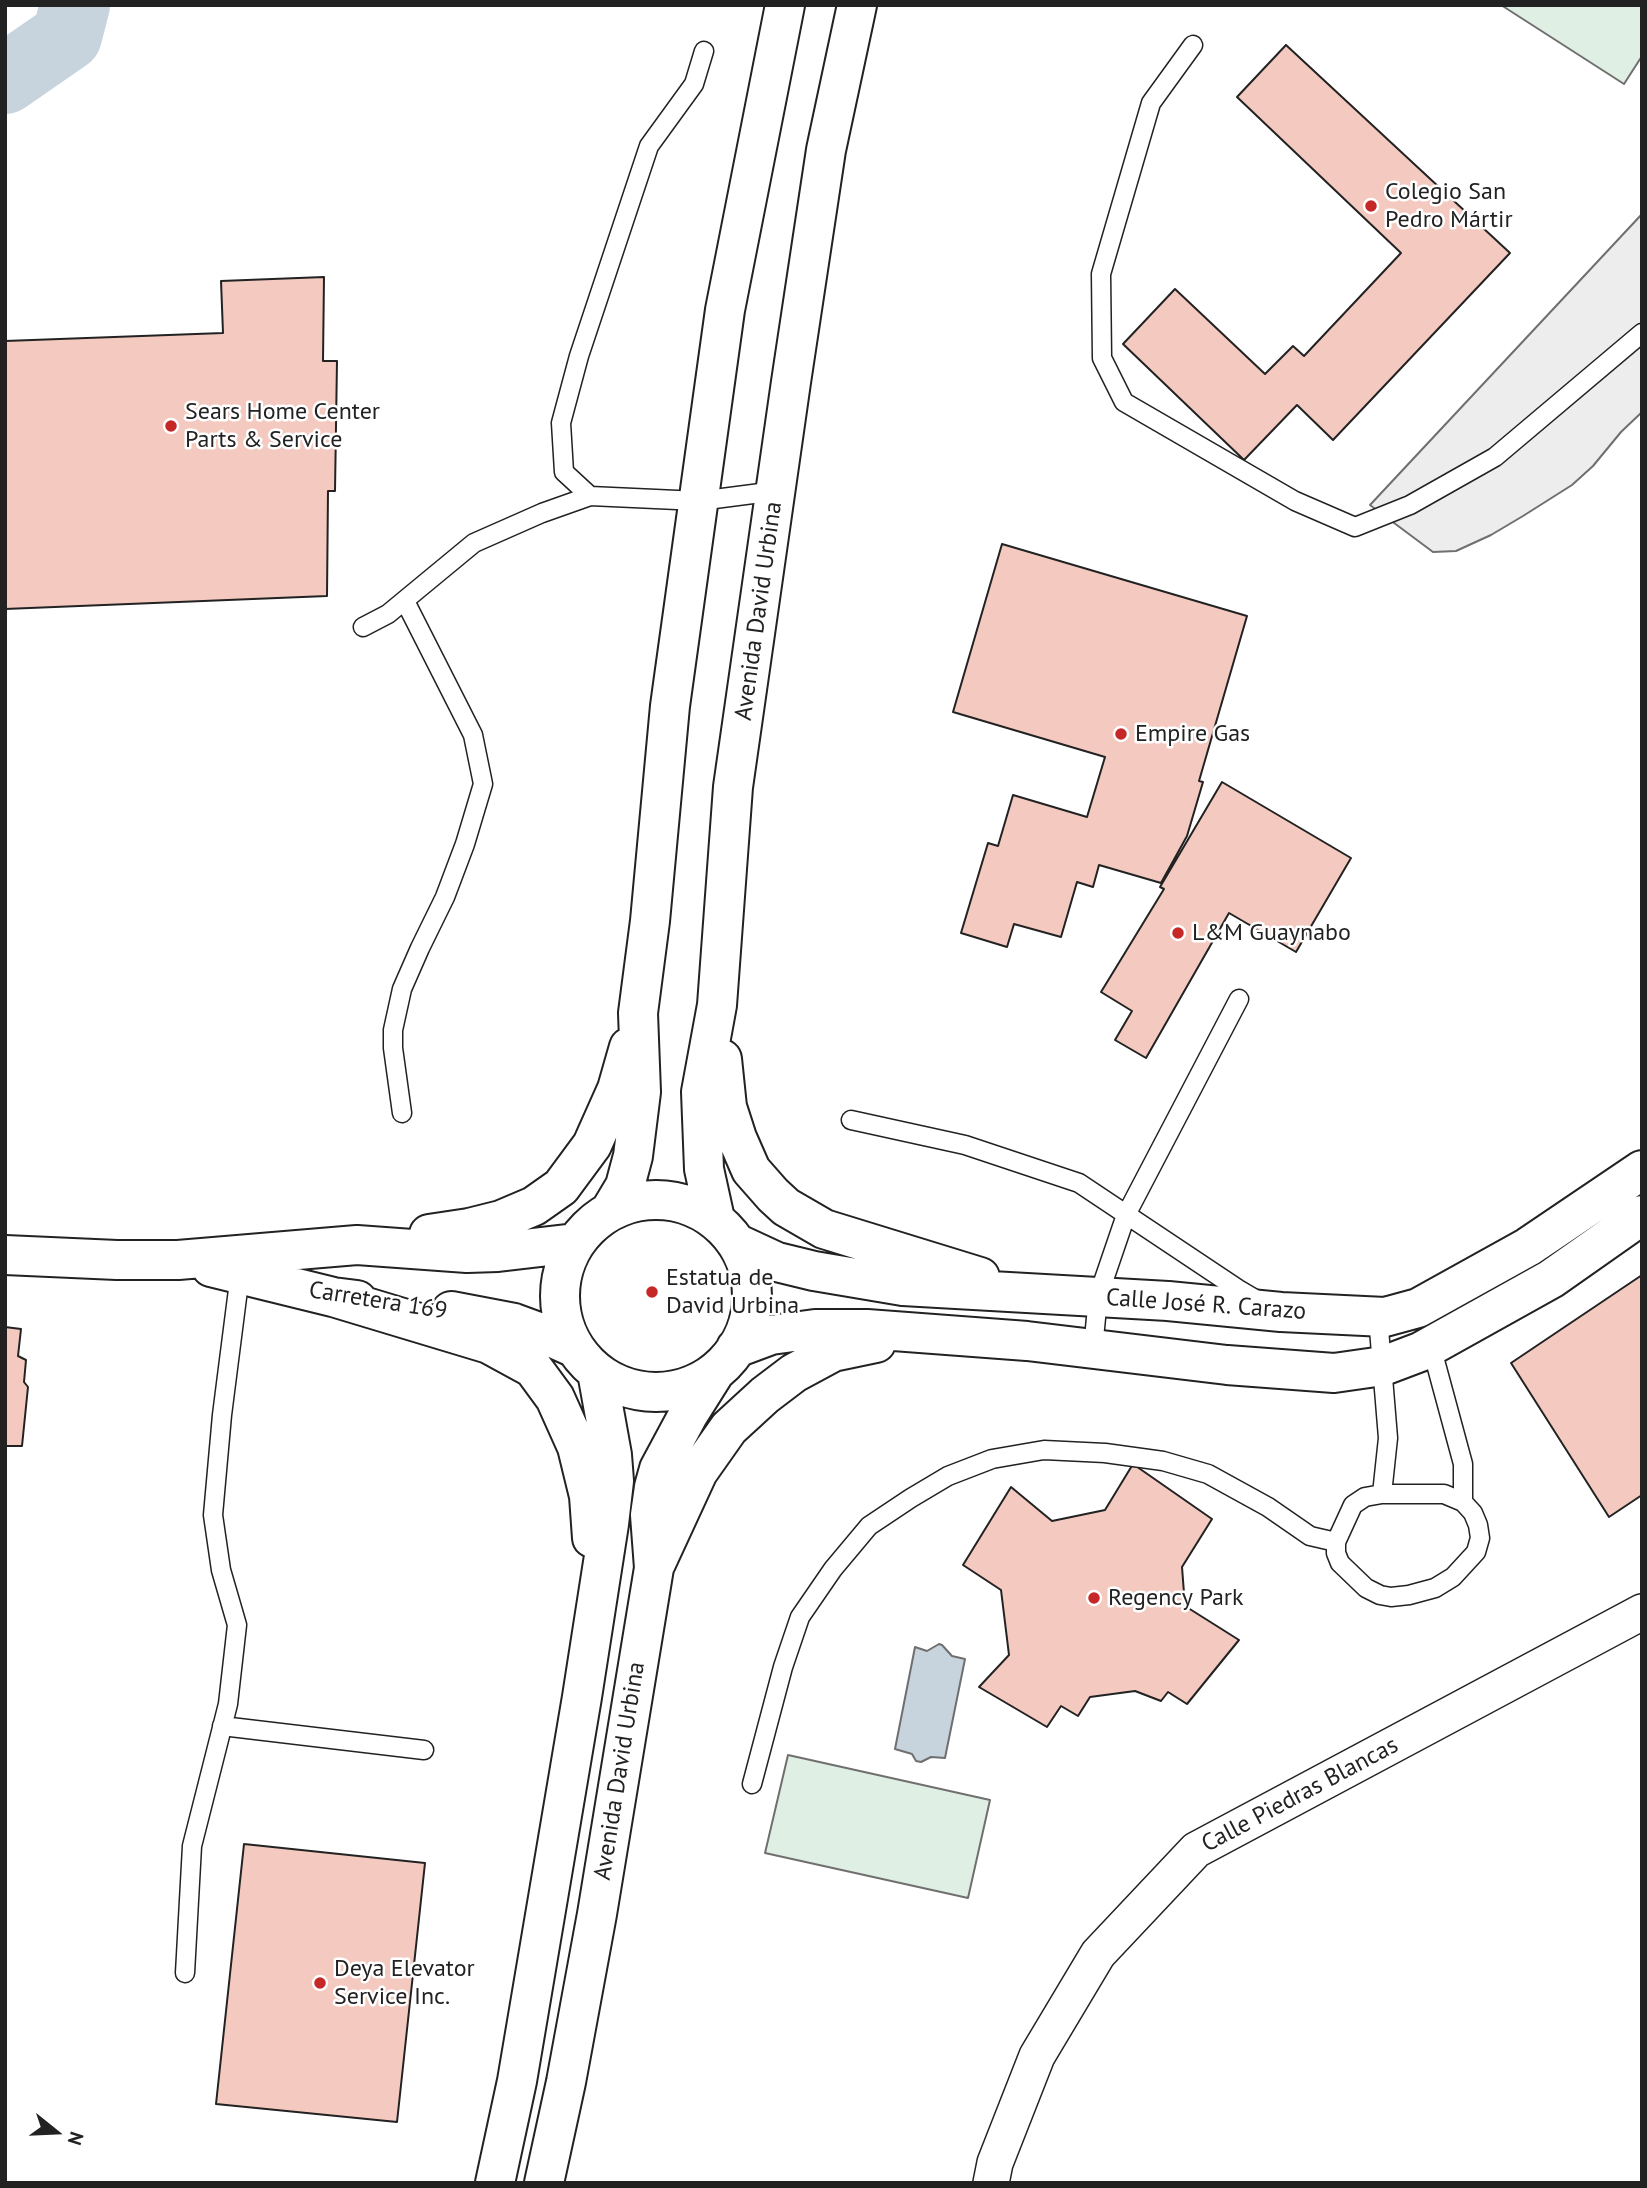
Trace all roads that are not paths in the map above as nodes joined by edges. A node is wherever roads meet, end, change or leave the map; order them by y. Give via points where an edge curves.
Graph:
1 (785, 5) edge
2 (857, 5) edge
3 (1193, 45) dead end
4 (704, 51) dead end
5 (1642, 333) edge
6 (776, 491) junction
7 (590, 496) junction
8 (699, 501) junction
9 (405, 601) junction
10 (363, 627) dead end
11 (1239, 999) dead end
12 (718, 1004) junction
13 (638, 1013) junction
14 (402, 1113) dead end
15 (851, 1120) dead end
16 (1642, 1170) edge
17 (610, 1210) junction
18 (1126, 1215) junction
19 (1642, 1215) edge
20 (726, 1231) junction
21 (575, 1243) junction
22 (357, 1245) junction
23 (10, 1255) edge
24 (178, 1259) junction
25 (240, 1275) junction
26 (1029, 1293) junction
27 (332, 1297) junction
28 (1098, 1297) junction
29 (1418, 1308) junction
30 (1281, 1312) junction
31 (1378, 1317) junction
32 (921, 1333) junction
33 (1432, 1346) junction
34 (1093, 1349) junction
35 (586, 1360) junction
36 (726, 1360) junction
37 (1383, 1366) junction
38 (1382, 1494) junction
39 (1463, 1502) junction
40 (1336, 1542) junction
41 (654, 1568) junction
42 (597, 1594) junction
43 (1642, 1612) edge
44 (222, 1726) junction
45 (424, 1750) dead end
46 (752, 1784) dead end
47 (185, 1973) dead end
48 (495, 2183) edge
49 (544, 2183) edge
50 (991, 2183) edge

1 - 8 street via 725,310
2 - 6 street, Avenida David Urbina via 826,150
3 - 5 lane via 1151,103 1101,274 1102,358 1125,402 1295,501 1355,527 1410,505 1495,457
4 - 7 lane via 694,84 649,146 561,423 564,472
6 - 8 lane
6 - 12 street, Avenida David Urbina via 733,788
7 - 8 lane
7 - 9 lane via 474,543
8 - 13 street via 670,706
9 - 10 lane
9 - 14 lane via 473,735 483,784 445,897 402,989 393,1030
11 - 18 lane
12 - 20 street, Avenida David Urbina via 701,1091 704,1169
12 - 26 street via 727,1107 751,1170 773,1195 824,1229
13 - 17 street via 641,1092 633,1156 625,1186
13 - 22 street via 605,1119 561,1187 534,1206 501,1220
15 - 18 lane via 965,1144 1079,1183
16 - 29 street, Calle José R. Carazo via 1528,1247
17 - 20 street via 640,1200 672,1200 702,1210
17 - 21 street
18 - 28 lane
18 - 30 lane
19 - 33 street via 1551,1279
20 - 26 street, Calle José R. Carazo via 777,1262 814,1271 903,1286
20 - 36 street via 744,1256 752,1287 744,1334
21 - 22 street, Carretera 169 via 467,1253
21 - 35 street via 563,1272 560,1304 568,1334
22 - 24 street, Carretera 169
23 - 24 street, Carretera 169
24 - 25 street, Carretera 169
25 - 27 street, Carretera 169
25 - 44 lane via 213,1515 221,1570 237,1625
26 - 28 street, Calle José R. Carazo
27 - 35 street, Carretera 169 via 514,1323 544,1334
27 - 42 street via 489,1344 533,1368 555,1398 577,1447 589,1496
28 - 30 street, Calle José R. Carazo
28 - 34 lane
29 - 31 street, Calle José R. Carazo
29 - 33 lane
30 - 31 street, Calle José R. Carazo
31 - 37 lane
32 - 34 street
32 - 36 street via 815,1329 771,1335
32 - 41 street via 833,1352 793,1373 765,1395 729,1428 698,1472
33 - 37 street
33 - 39 lane via 1463,1464
34 - 37 street via 1302,1372
35 - 36 street via 610,1381 655,1392 687,1387
35 - 42 street, Avenida David Urbina via 608,1432 614,1481
36 - 41 street, Avenida David Urbina via 688,1415 659,1469 650,1515
37 - 38 lane via 1388,1438
38 - 39 lane via 1444,1494
38 - 40 lane via 1353,1505
39 - 40 lane via 1478,1525 1476,1552 1453,1577 1435,1588 1380,1595 1340,1563
40 - 46 lane via 1310,1536 1208,1474 1163,1461 1044,1450 992,1459 948,1476 869,1526 800,1617
41 - 49 street, Avenida David Urbina via 594,1927
42 - 48 street, Avenida David Urbina via 517,2081
43 - 50 street, Calle Piedras Blancas via 1196,1850 1098,1954 1037,2056
44 - 45 lane
44 - 47 lane via 192,1846

